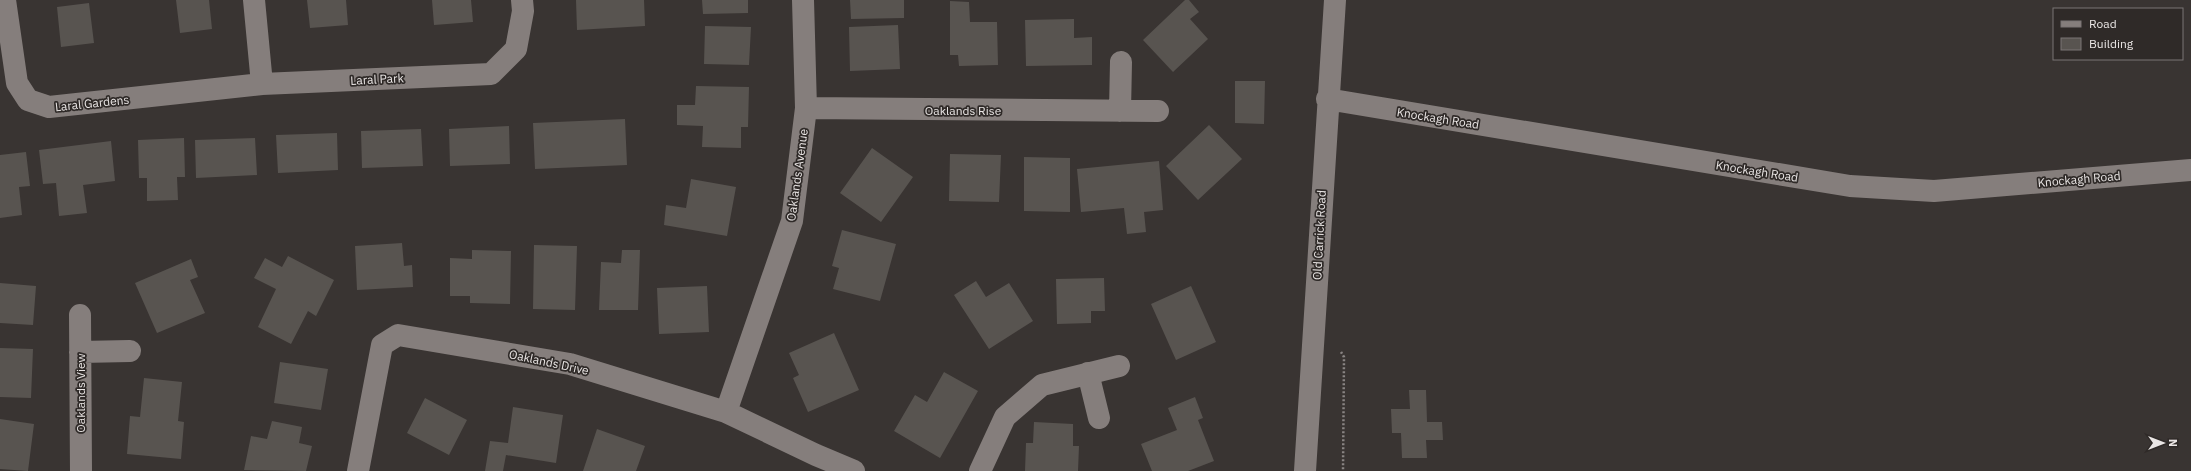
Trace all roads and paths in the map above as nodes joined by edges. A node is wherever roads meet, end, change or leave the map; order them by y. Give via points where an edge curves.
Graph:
1 (5, 0) edge
2 (254, 0) edge
3 (522, 0) edge
4 (803, 0) edge
5 (1334, 0) edge
6 (1122, 62) dead end
7 (262, 84) junction
8 (1327, 99) junction
9 (806, 108) junction
10 (1120, 111) junction
11 (1158, 111) dead end
12 (2191, 170) edge
13 (80, 315) dead end
14 (130, 351) dead end
15 (80, 352) junction
16 (1119, 366) dead end
17 (1088, 373) junction
18 (726, 412) junction
19 (1099, 418) dead end
20 (812, 463) edge
21 (81, 471) edge
22 (358, 471) edge
23 (854, 471) edge
24 (980, 471) edge
25 (1305, 471) edge

1 - 7 street, Laral Gardens via 17,83 28,100 49,107
2 - 7 street
3 - 7 street, Laral Park via 523,11 516,50 491,74
4 - 9 street, Oaklands Avenue
5 - 8 street, Old Carrick Road
6 - 10 street
8 - 12 street, Knockagh Road via 1850,186 1934,191
8 - 25 street, Old Carrick Road
9 - 10 street, Oaklands Rise
9 - 18 street, Oaklands Avenue via 792,221
10 - 11 street, Oaklands Rise
13 - 15 street, Oaklands View
14 - 15 street
15 - 21 street, Oaklands View
16 - 17 street
17 - 19 street
17 - 24 street via 1042,385 1005,417
18 - 20 street, Oaklands Drive
18 - 22 street, Oaklands Drive via 570,364 398,335 382,345
20 - 23 street, Oaklands Drive

